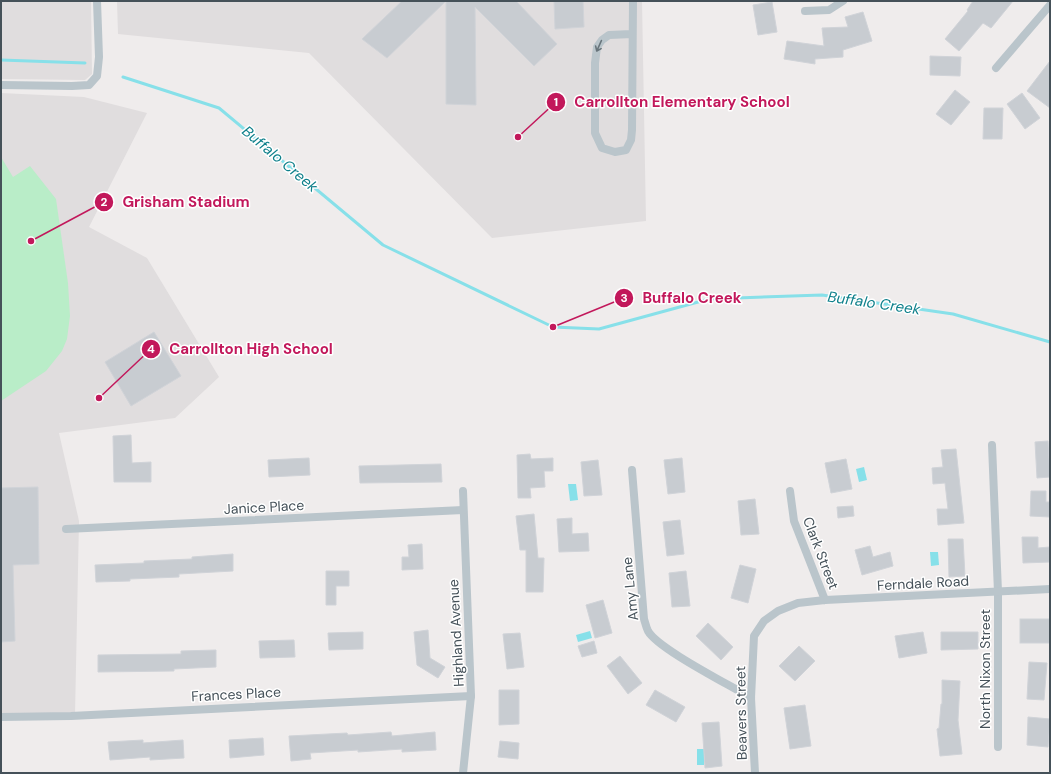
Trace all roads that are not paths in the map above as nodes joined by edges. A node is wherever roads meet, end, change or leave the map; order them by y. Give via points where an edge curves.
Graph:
1 (97, 1) edge
2 (633, 1) edge
3 (843, 1) edge
4 (1050, 5) edge
5 (805, 12) dead end
6 (632, 34) junction
7 (996, 68) dead end
8 (1, 85) edge
9 (992, 445) dead end
10 (632, 470) dead end
11 (463, 491) dead end
12 (790, 491) dead end
13 (463, 510) junction
14 (66, 529) dead end
15 (1050, 589) edge
16 (998, 592) junction
17 (826, 600) junction
18 (798, 603) joint
19 (471, 696) junction
20 (751, 698) junction
21 (1, 717) edge
22 (998, 747) dead end
23 (463, 773) edge
24 (755, 773) edge

1 - 8 street via 99,57 97,76 89,85
2 - 6 street
3 - 5 street via 829,10
4 - 7 street
6 -> 6 street via 609,35 597,48 595,132 602,148 615,152 626,150 631,140
9 - 16 street, North Nixon Street
10 - 20 street, Amy Lane via 644,619 648,631 672,652
11 - 13 street, Highland Avenue
12 - 17 street, Clark Street via 794,521
13 - 14 street, Janice Place
13 - 19 street, Highland Avenue
15 - 16 street, Ferndale Road
16 - 17 street, Ferndale Road
16 - 22 street, North Nixon Street
17 - 18 street, Ferndale Road
18 - 20 street, Beavers Street via 764,621 754,636
19 - 21 street, Frances Place
19 - 23 street, Highland Avenue
20 - 24 street, Beavers Street

